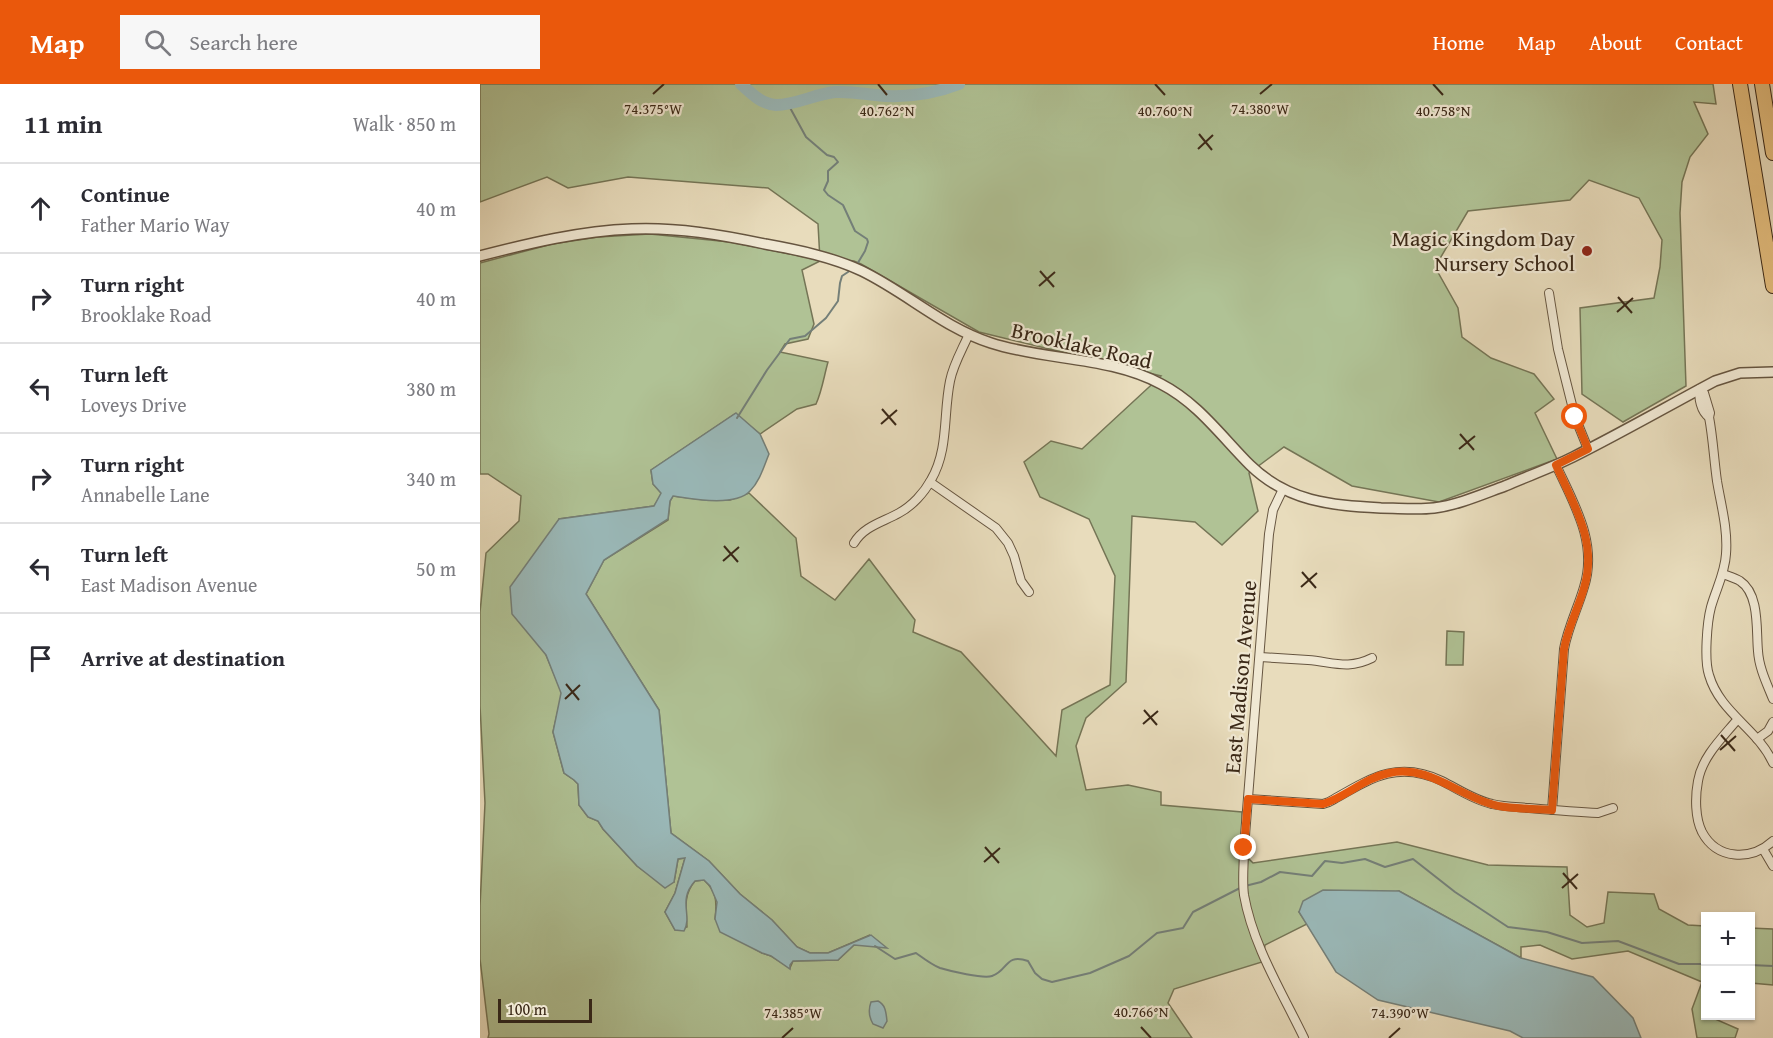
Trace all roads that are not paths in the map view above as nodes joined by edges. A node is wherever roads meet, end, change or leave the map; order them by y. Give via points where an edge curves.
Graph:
1 (1740, 84) edge
2 (1762, 84) edge
3 (1773, 153) edge
4 (480, 256) edge
5 (1773, 286) edge
6 (1549, 293) dead end
7 (969, 334) junction
8 (1773, 372) edge
9 (1700, 388) junction
10 (1588, 449) junction
11 (1556, 465) junction
12 (930, 482) junction
13 (1283, 489) junction
14 (854, 543) dead end
15 (1722, 574) junction
16 (1029, 592) dead end
17 (1260, 657) junction
18 (1372, 658) dead end
19 (1773, 699) edge
20 (1737, 720) junction
21 (1773, 722) edge
22 (1757, 739) junction
23 (1773, 763) edge
24 (1248, 799) junction
25 (1613, 808) dead end
26 (1552, 810) junction
27 (1773, 841) edge
28 (1763, 849) junction
29 (1773, 866) edge
30 (1304, 1038) edge

1 - 5 highway
2 - 3 highway
4 - 7 street, Brooklake Road via 542,241 635,229 743,239 811,254 859,270
6 - 10 street via 1558,350 1575,417
7 - 12 street via 952,372 945,439
7 - 13 street, Brooklake Road via 1018,350 1128,371 1161,384 1198,410 1254,468
8 - 9 street, Brooklake Road via 1728,376
9 - 10 street, Brooklake Road
9 - 15 street via 1698,395 1709,417 1726,530
10 - 11 street, Brooklake Road
11 - 13 street, Brooklake Road via 1469,499 1433,508 1332,505
11 - 26 street via 1583,524 1589,561 1564,649
12 - 14 street via 907,508 866,530
12 - 16 street via 996,528 1008,543 1021,581
13 - 17 street, East Madison Avenue via 1271,519
15 - 19 street via 1744,584 1752,598 1759,661
15 - 20 street via 1709,617 1708,673 1718,696
17 - 18 street via 1346,665
17 - 24 street, East Madison Avenue
20 - 22 street
20 - 28 street via 1700,772 1696,796 1699,823 1707,839 1719,850 1744,855
21 - 22 street
22 - 23 street
24 - 26 street via 1323,804 1368,780 1399,772 1439,779 1490,804
24 - 30 street, East Madison Avenue via 1244,894 1254,933
25 - 26 street via 1598,813
27 - 28 street
28 - 29 street

